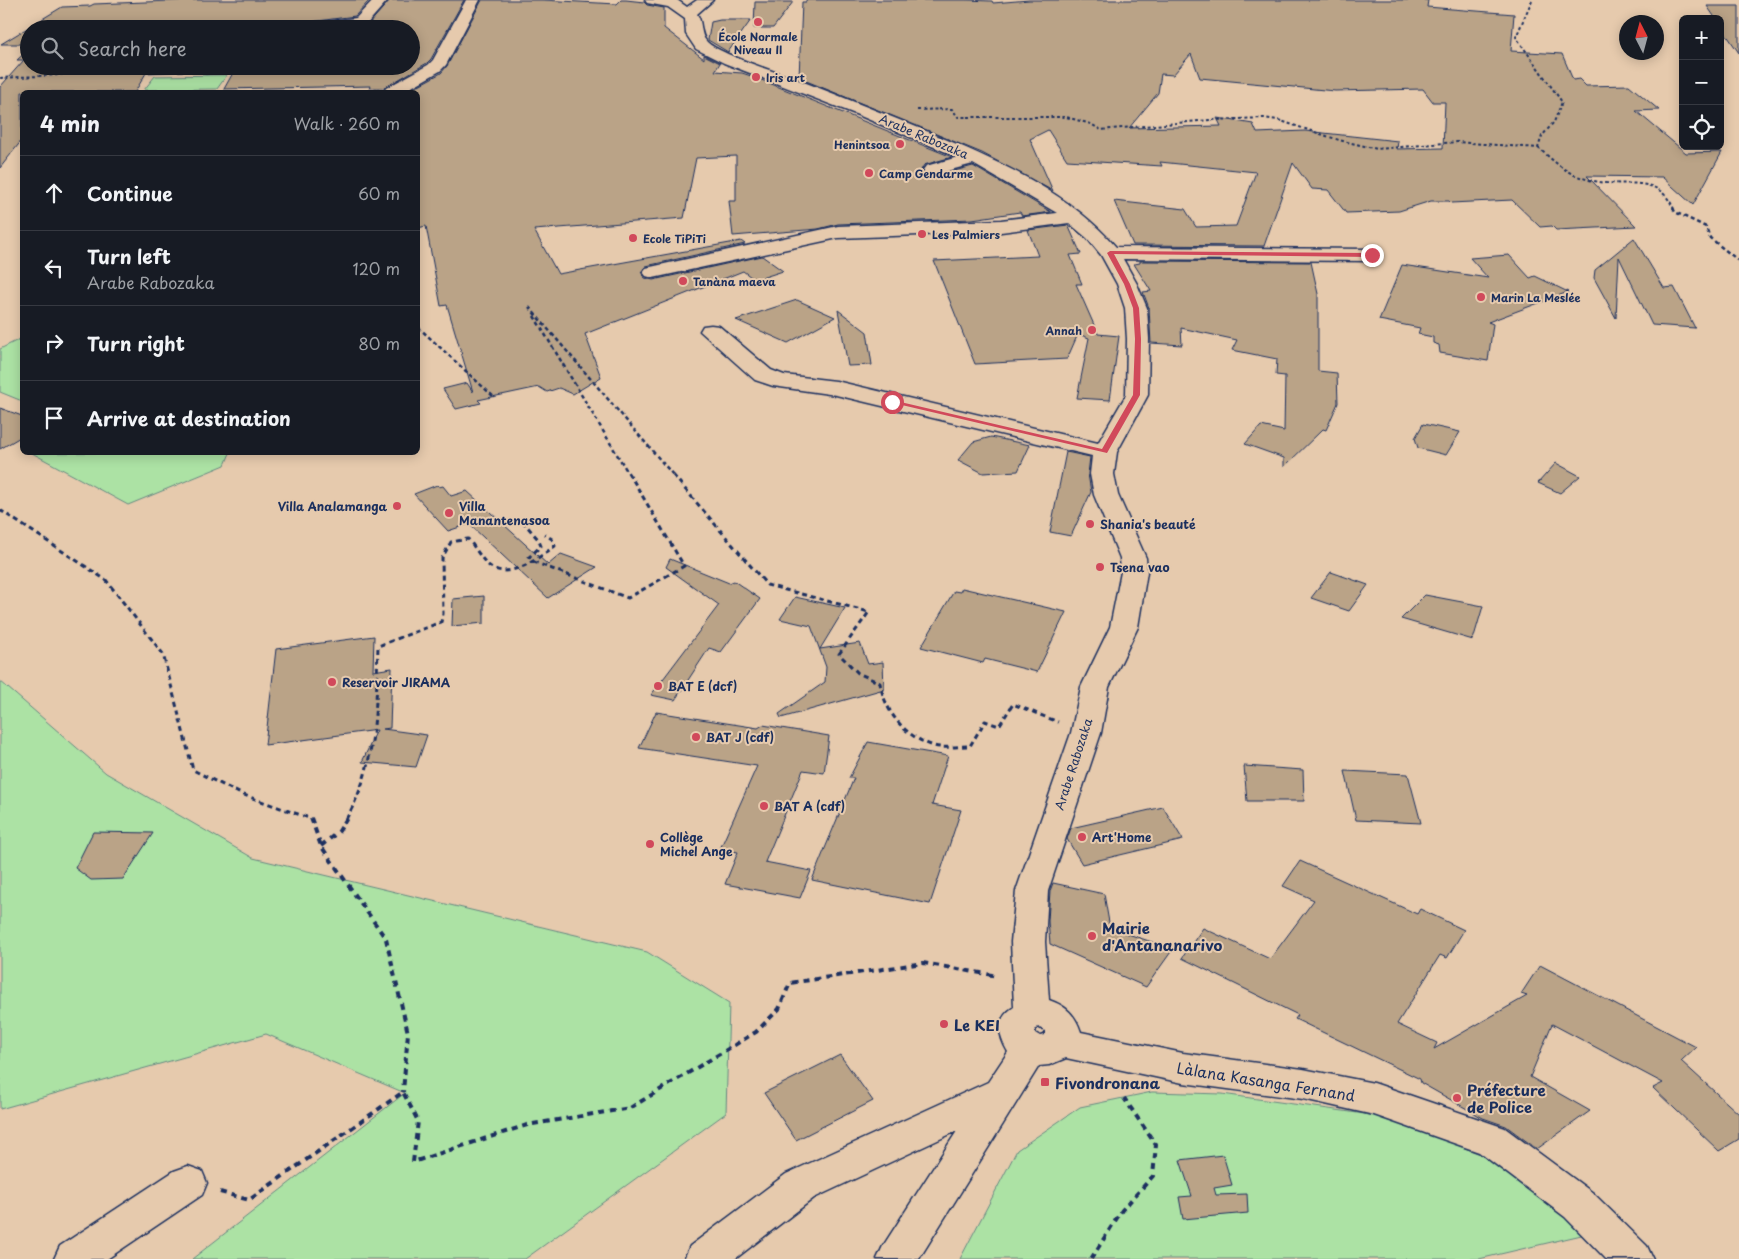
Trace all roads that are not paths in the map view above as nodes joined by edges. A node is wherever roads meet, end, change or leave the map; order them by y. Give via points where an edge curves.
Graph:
1 (381, 0) edge
2 (473, 0) edge
3 (652, 0) edge
4 (699, 8) edge
5 (363, 20) edge
6 (396, 90) edge
7 (975, 158) junction
8 (932, 170) dead end
9 (1073, 217) junction
10 (1110, 253) junction
11 (1372, 255) dead end
12 (653, 272) dead end
13 (711, 331) dead end
14 (1104, 452) junction
15 (1038, 1022) junction
16 (1001, 1093) junction
17 (188, 1183) road end
18 (74, 1259) edge
19 (704, 1259) edge
20 (897, 1259) edge
21 (1633, 1259) edge

1 - 5 street
2 - 6 street via 440,62
3 - 4 street
4 - 7 street, Arabe Rabozaka via 694,34 702,46
7 - 8 street
7 - 9 street, Arabe Rabozaka via 1058,204
9 - 10 street, Arabe Rabozaka
9 - 12 street via 1001,226 838,232
10 - 11 street
10 - 14 street, Arabe Rabozaka via 1136,308 1138,367 1137,395
13 - 14 street via 763,375 772,378 836,388
14 - 15 street, Arabe Rabozaka via 1102,474 1106,495 1133,558 1134,572 1124,627 1094,688 1086,733 1032,891 1028,942
15 - 16 street
15 - 21 street, Làlana Kasanga Fernand via 1183,1068 1304,1084 1365,1097 1492,1140 1579,1205
16 - 19 street via 800,1186
16 - 20 street
17 - 18 street

